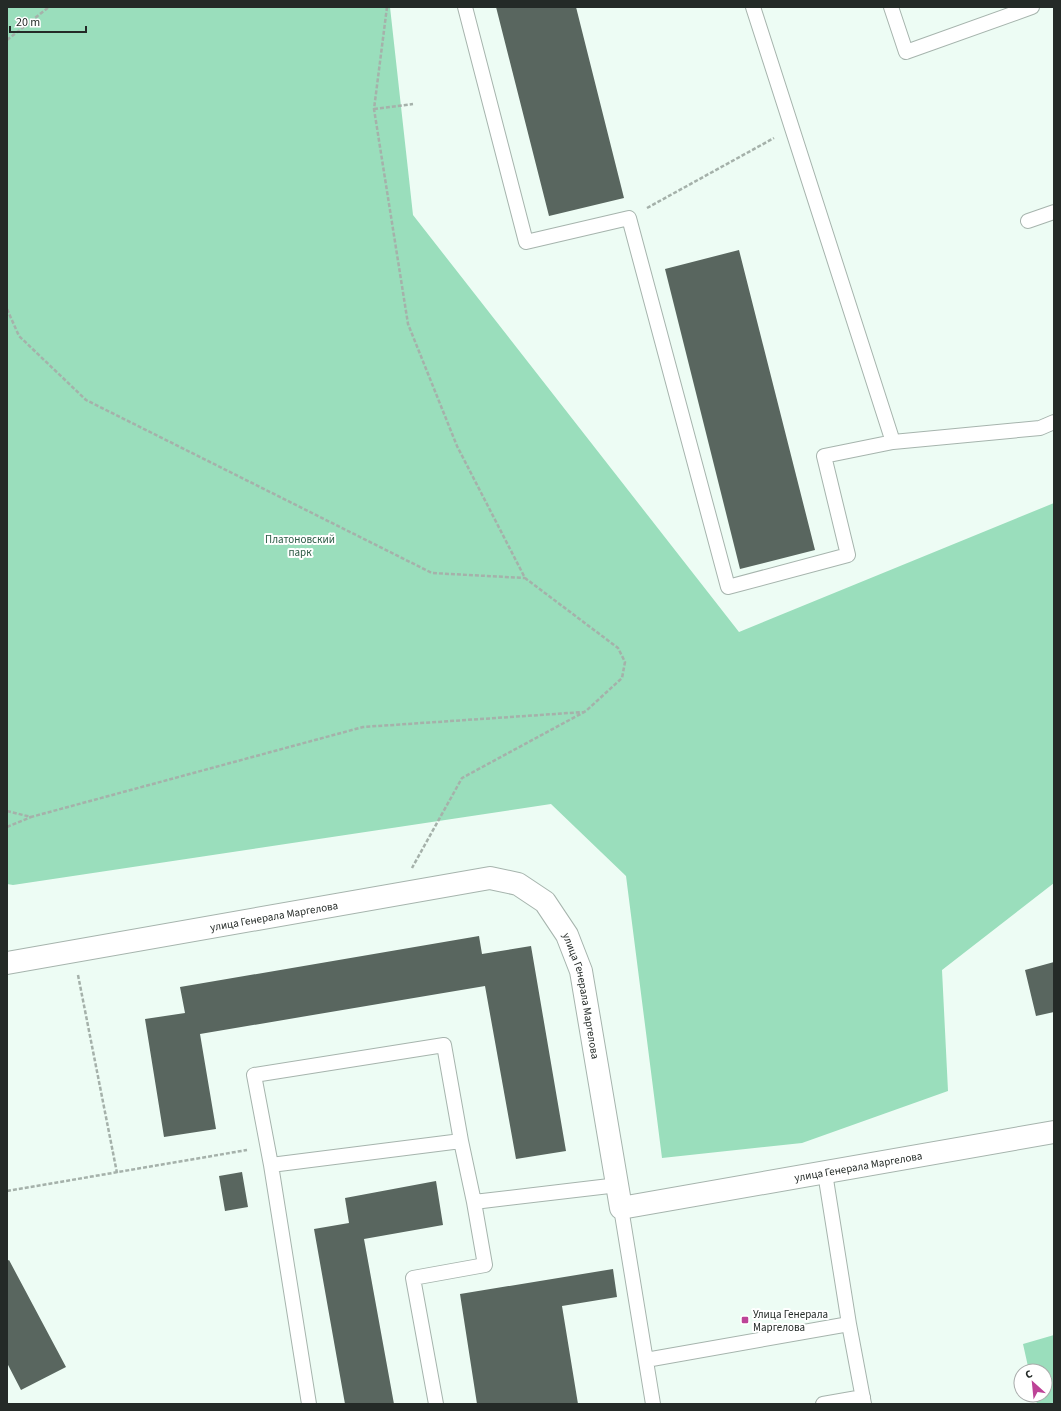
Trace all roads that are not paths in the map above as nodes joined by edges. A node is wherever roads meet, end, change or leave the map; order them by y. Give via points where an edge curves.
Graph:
1 (465, 7) edge
2 (753, 7) edge
3 (891, 7) edge
4 (1032, 7) edge
5 (1054, 212) edge
6 (1028, 221) dead end
7 (1054, 422) edge
8 (893, 442) junction
9 (7, 963) edge
10 (1054, 1132) edge
11 (461, 1141) junction
12 (271, 1164) junction
13 (825, 1173) junction
14 (618, 1185) junction
15 (474, 1202) junction
16 (621, 1208) junction
17 (849, 1324) junction
18 (646, 1360) junction
19 (863, 1400) edge
20 (309, 1404) edge
21 (436, 1404) edge
22 (653, 1404) edge
23 (823, 1404) edge

1 - 8 lane via 526,242 630,218 728,587 848,555 824,456
2 - 8 lane
3 - 4 lane via 906,52
5 - 6 lane
7 - 8 lane via 1040,428
9 - 14 street, улица Генерала Маргелова via 490,878 518,884 545,902 567,935 581,971
10 - 13 street, улица Генерала Маргелова
11 - 12 lane
11 - 12 lane via 444,1045 254,1074
11 - 15 lane
12 - 20 lane
13 - 16 street, улица Генерала Маргелова
13 - 17 lane
14 - 15 lane
14 - 16 street, улица Генерала Маргелова
15 - 21 lane via 485,1265 413,1278
16 - 18 lane
17 - 18 lane
17 - 19 lane
18 - 22 lane
19 - 23 lane

